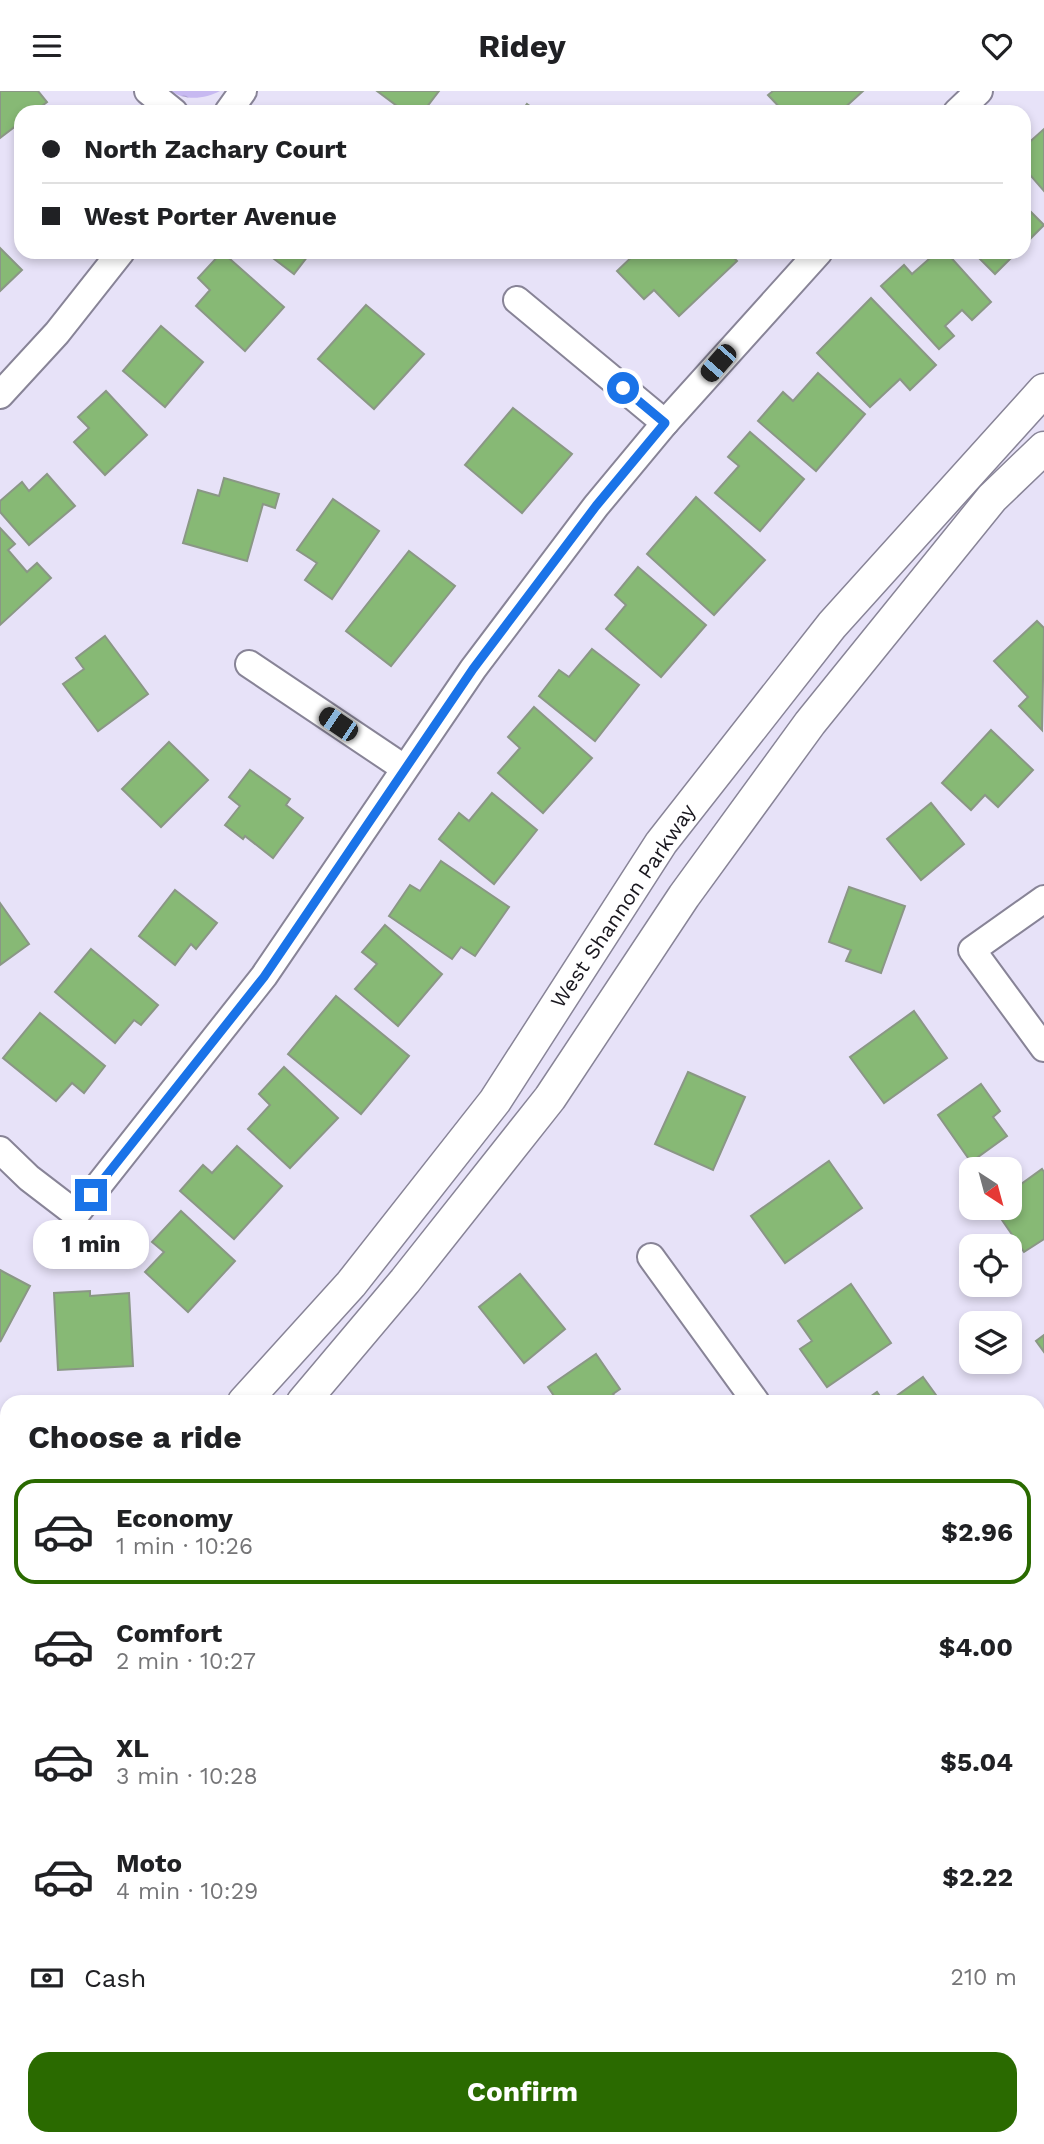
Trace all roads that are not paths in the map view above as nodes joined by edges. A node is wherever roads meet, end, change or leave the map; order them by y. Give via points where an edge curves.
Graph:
1 (148, 91) edge
2 (979, 91) edge
3 (165, 105) edge
4 (964, 105) edge
5 (115, 259) edge
6 (813, 259) edge
7 (517, 300) dead end
8 (1044, 390) edge
9 (0, 395) edge
10 (665, 423) junction
11 (1044, 448) edge
12 (249, 664) dead end
13 (404, 768) junction
14 (1044, 899) edge
15 (1044, 1048) edge
16 (0, 1150) edge
17 (651, 1257) dead end
18 (250, 1395) edge
19 (309, 1395) edge
20 (751, 1395) edge

1 - 3 street
2 - 4 street
5 - 9 street
6 - 10 street
7 - 10 street
8 - 18 street, West Shannon Parkway via 832,625 661,843 495,1101 351,1285
10 - 13 street via 528,595
11 - 19 street via 992,499 810,723 684,896 550,1098
12 - 13 street
13 - 16 street via 264,977 76,1214
14 - 15 street via 972,950
17 - 20 street

